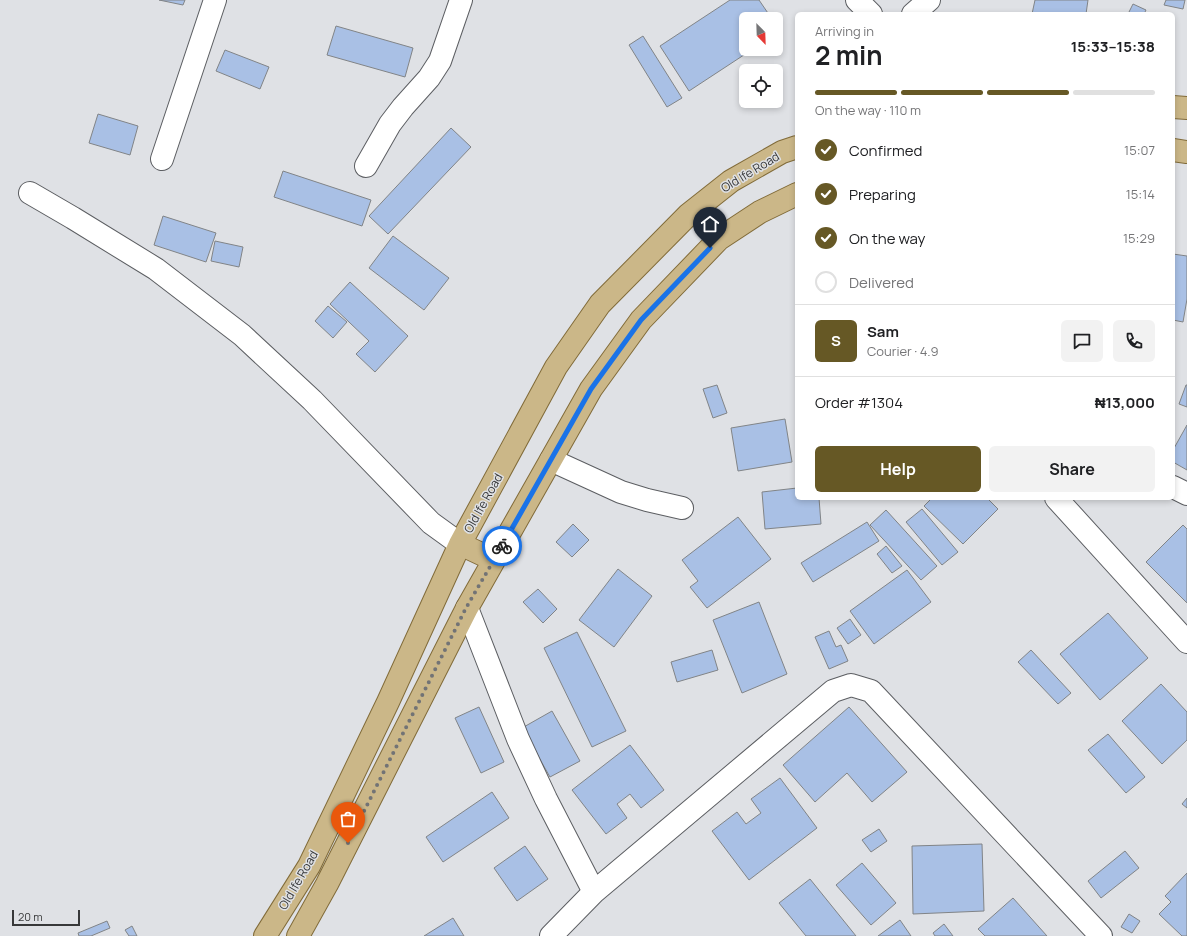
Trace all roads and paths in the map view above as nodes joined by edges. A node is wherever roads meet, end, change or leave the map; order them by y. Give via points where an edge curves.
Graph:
1 (215, 0) edge
2 (461, 0) edge
3 (857, 0) edge
4 (929, 0) edge
5 (869, 12) edge
6 (915, 12) edge
7 (1175, 107) edge
8 (1187, 108) edge
9 (795, 148) edge
10 (1175, 150) edge
11 (1187, 152) edge
12 (162, 159) dead end
13 (366, 166) dead end
14 (30, 193) dead end
15 (795, 195) edge
16 (550, 460) junction
17 (1175, 488) edge
18 (1187, 494) edge
19 (1058, 500) edge
20 (682, 508) dead end
21 (460, 544) junction
22 (494, 560) junction
23 (466, 608) junction
24 (1187, 642) edge
25 (594, 892) junction
26 (265, 936) edge
27 (298, 936) edge
28 (552, 936) edge
29 (1101, 936) edge

1 - 12 street
2 - 13 street via 440,61 390,124
3 - 5 street
4 - 6 street
7 - 8 main road
9 - 21 main road, Old Ife Road via 782,152 731,181 688,215 600,304 556,367
10 - 11 main road
14 - 21 street via 156,269 242,335 312,400 431,523
15 - 16 main road via 760,212 719,239 641,320 591,389
16 - 20 street via 622,492
16 - 22 main road
17 - 18 street
19 - 24 street
21 - 22 main road
21 - 26 main road, Old Ife Road via 309,866
22 - 23 main road
23 - 25 street via 518,739
23 - 27 main road via 327,884
25 - 28 street
25 - 29 street via 832,691 851,685 871,691

